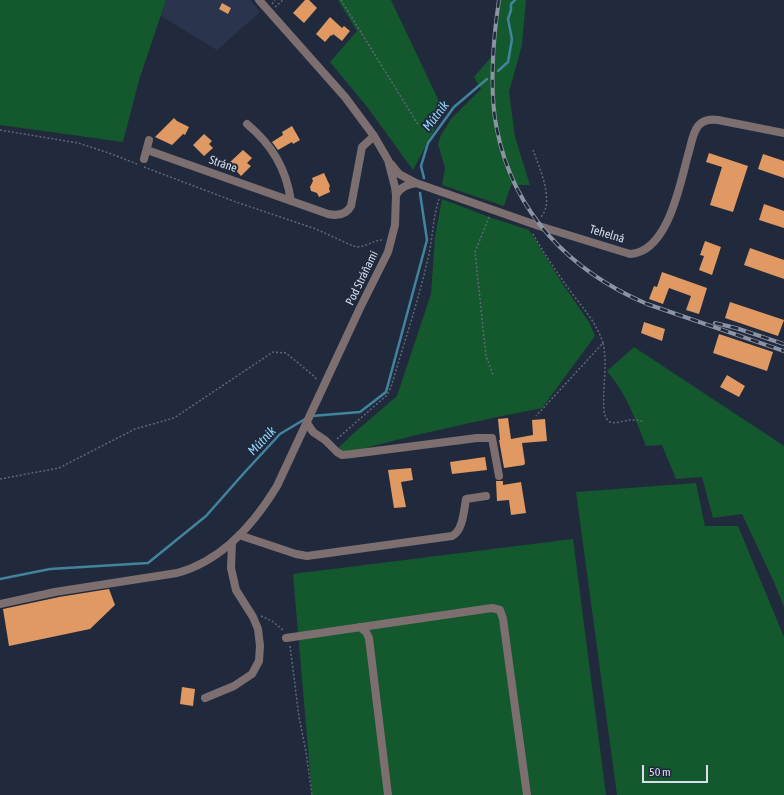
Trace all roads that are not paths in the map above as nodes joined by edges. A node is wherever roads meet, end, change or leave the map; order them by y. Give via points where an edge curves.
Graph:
1 (258, 0) edge
2 (247, 124) dead end
3 (784, 133) edge
4 (374, 136) junction
5 (149, 140) dead end
6 (146, 150) junction
7 (144, 159) dead end
8 (388, 160) junction
9 (416, 183) junction
10 (396, 195) junction
11 (291, 201) junction
12 (308, 421) junction
13 (499, 476) dead end
14 (486, 496) dead end
15 (239, 535) junction
16 (232, 542) junction
17 (0, 604) edge
18 (360, 627) junction
19 (286, 638) road end
20 (205, 698) dead end
21 (388, 795) edge
22 (527, 795) edge

1 - 4 street, Pod Stráňami via 345,97
2 - 11 street via 272,150 286,180
3 - 9 street, Tehelná via 718,120 701,124 694,134 665,224 654,242 639,253 630,254 531,223
4 - 8 street, Pod Stráňami
4 - 11 street, Stráne via 362,147 354,198 349,210 340,215 332,215
5 - 6 street
6 - 7 street
6 - 11 street, Stráne
8 - 9 street, Tehelná via 399,174
8 - 10 street, Pod Stráňami
9 - 10 street via 400,189
10 - 12 street, Pod Stráňami via 395,225 384,260
12 - 13 street via 313,432 337,452 348,455 492,438
12 - 15 street, Pod Stráňami via 277,486
14 - 15 street via 466,499 459,528 452,536 307,556
15 - 16 street, Pod Stráňami
16 - 17 street, Pod Stráňami via 201,564 184,571 82,587
16 - 20 street via 231,568 236,590 258,629 258,661 252,674 234,686
18 - 19 street
18 - 21 street via 369,638
18 - 22 street via 492,608 500,610

